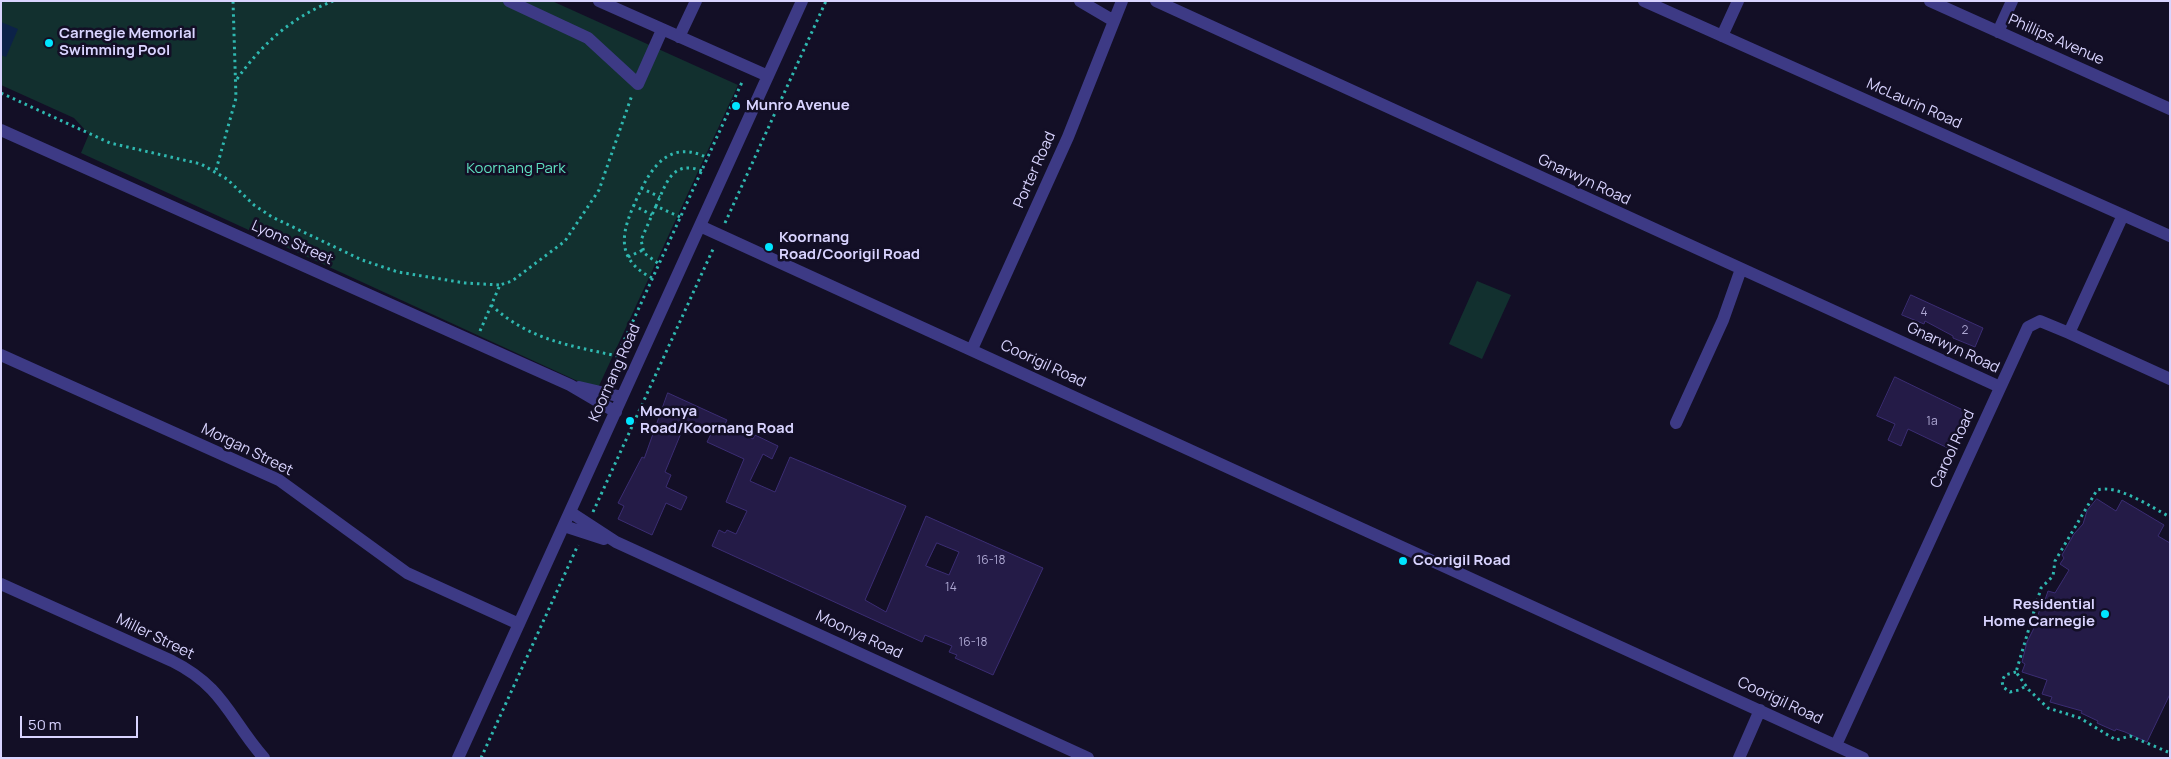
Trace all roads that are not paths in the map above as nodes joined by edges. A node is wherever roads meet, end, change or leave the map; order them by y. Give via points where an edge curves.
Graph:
1 (509, 1) edge
2 (599, 1) edge
3 (696, 1) edge
4 (802, 1) edge
5 (1080, 1) edge
6 (1156, 1) edge
7 (1644, 1) edge
8 (1738, 1) edge
9 (1930, 1) edge
10 (2012, 1) edge
11 (1117, 2) edge
12 (1114, 21) junction
13 (662, 30) junction
14 (1998, 32) junction
15 (679, 36) junction
16 (1722, 36) junction
17 (768, 76) junction
18 (2170, 109) edge
19 (1, 130) edge
20 (2123, 215) junction
21 (700, 226) junction
22 (2170, 236) edge
23 (1741, 269) junction
24 (2069, 333) junction
25 (972, 349) junction
26 (1, 355) edge
27 (2170, 379) edge
28 (570, 385) junction
29 (2000, 387) junction
30 (622, 397) junction
31 (616, 412) junction
32 (1676, 424) dead end
33 (570, 512) junction
34 (564, 526) junction
35 (586, 528) junction
36 (1, 584) edge
37 (519, 624) junction
38 (1760, 710) junction
39 (1836, 745) junction
40 (264, 758) edge
41 (458, 758) edge
42 (1088, 758) edge
43 (1739, 758) edge
44 (1863, 758) edge

1 - 13 street via 588,38 638,84
2 - 13 street
3 - 15 street
4 - 17 street, Koornang Road
5 - 12 street
6 - 23 street, Gnarwyn Road
7 - 16 street, McLaurin Road
8 - 16 street
9 - 14 street, Phillips Avenue
10 - 14 street
11 - 12 street, Porter Road
12 - 25 street, Porter Road via 1068,137
13 - 15 street
14 - 18 street, Phillips Avenue
15 - 17 street
16 - 20 street, McLaurin Road
17 - 21 street, Koornang Road
19 - 28 street, Lyons Street
20 - 22 street, McLaurin Road
20 - 24 street
21 - 25 street, Coorigil Road
21 - 30 street, Koornang Road
23 - 29 street, Gnarwyn Road
23 - 32 street
24 - 27 street, Carool Road
24 - 29 street, Carool Road via 2040,320 2033,322
25 - 38 street, Coorigil Road
26 - 37 street, Morgan Street via 279,480 407,572
28 - 30 street, Lyons Street
28 - 31 street, Lyons Street
29 - 39 street, Carool Road
30 - 31 street, Koornang Road
31 - 33 street, Koornang Road
33 - 34 street, Koornang Road
33 - 35 street, Moonya Road
34 - 35 street, Moonya Road
34 - 37 street, Koornang Road
35 - 42 street, Moonya Road
36 - 40 street, Miller Street via 196,674 216,693
37 - 41 street, Koornang Road
38 - 39 street, Coorigil Road
38 - 43 street
39 - 44 street, Coorigil Road

